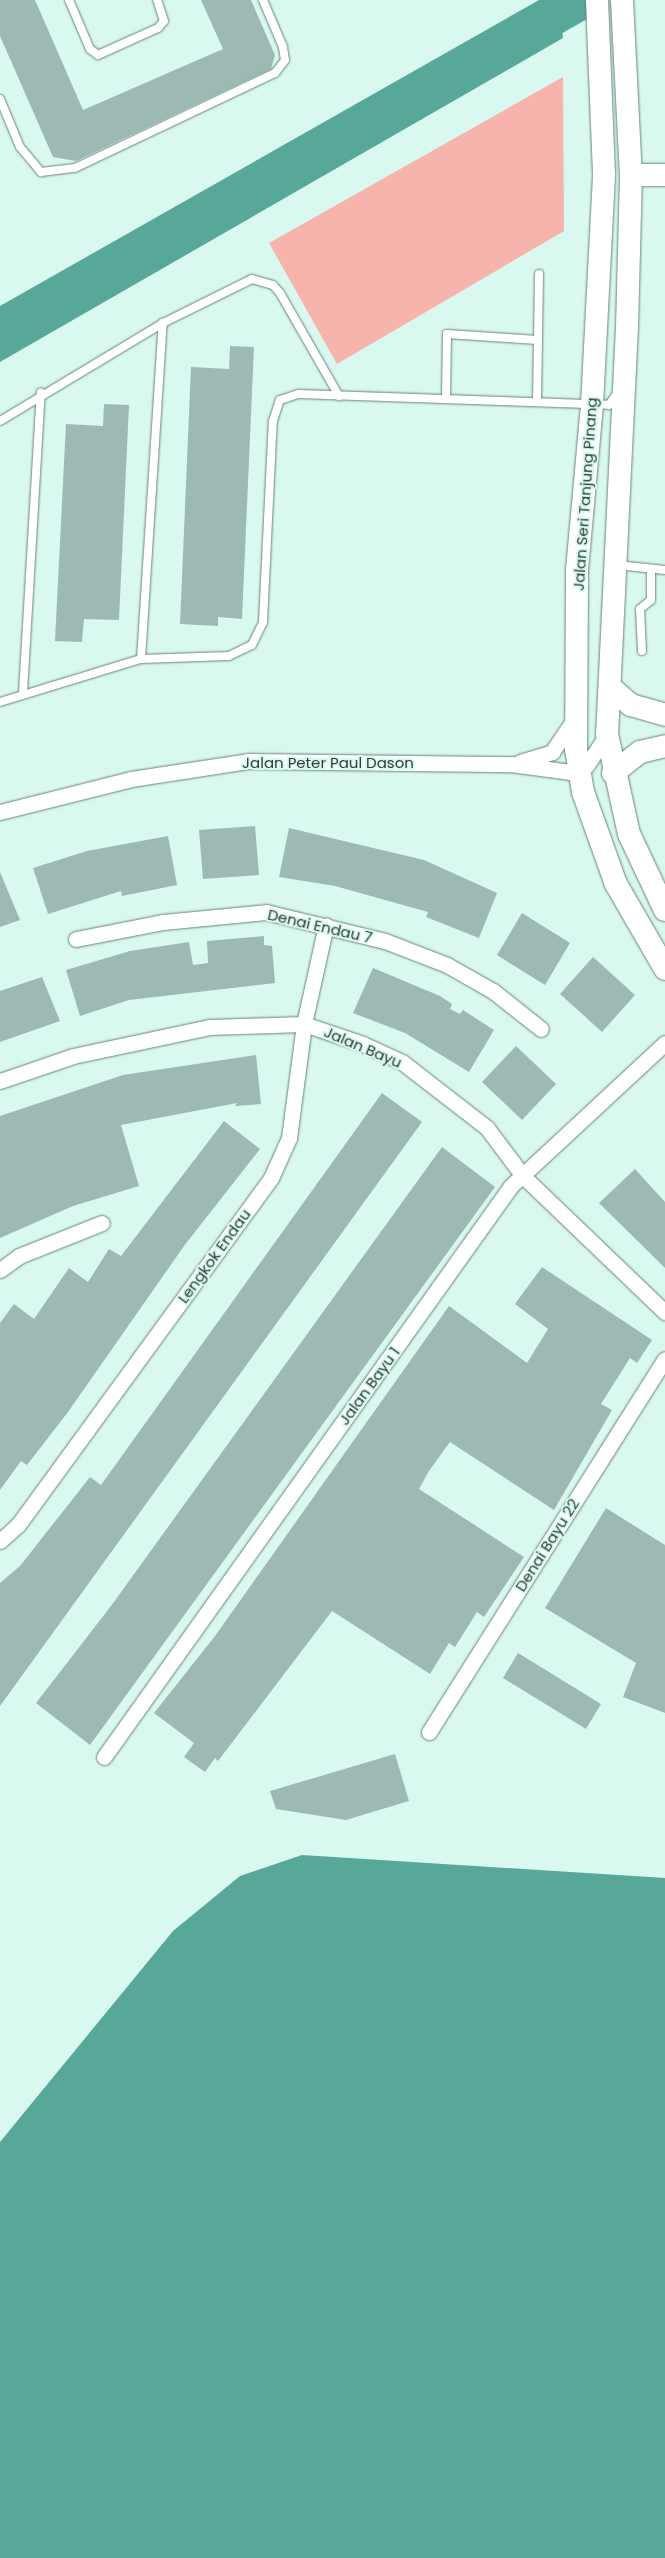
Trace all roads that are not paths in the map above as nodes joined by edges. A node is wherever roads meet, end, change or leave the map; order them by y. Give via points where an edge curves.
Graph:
1 (69, 0) edge
2 (157, 0) edge
3 (263, 0) edge
4 (597, 0) edge
5 (622, 0) edge
6 (0, 99) edge
7 (631, 175) junction
8 (665, 176) edge
9 (538, 274) dead end
10 (163, 323) junction
11 (538, 340) junction
12 (623, 383) junction
13 (41, 394) junction
14 (339, 396) junction
15 (446, 398) junction
16 (537, 402) junction
17 (592, 405) junction
18 (0, 422) edge
19 (613, 565) junction
20 (651, 570) junction
21 (665, 570) edge
22 (642, 651) dead end
23 (141, 658) junction
24 (610, 687) junction
25 (22, 692) junction
26 (0, 702) edge
27 (665, 715) edge
28 (575, 718) junction
29 (607, 734) junction
30 (665, 746) edge
31 (511, 764) junction
32 (579, 769) junction
33 (613, 773) junction
34 (0, 812) edge
35 (665, 910) edge
36 (326, 925) junction
37 (76, 939) dead end
38 (664, 972) edge
39 (304, 1024) junction
40 (541, 1029) dead end
41 (665, 1042) edge
42 (0, 1081) edge
43 (524, 1176) junction
44 (102, 1222) dead end
45 (0, 1270) edge
46 (665, 1312) edge
47 (665, 1358) edge
48 (0, 1541) edge
49 (429, 1732) dead end
50 (104, 1757) dead end

1 - 2 lane via 90,49 98,55 158,28 164,21
3 - 6 lane via 284,47 285,60 275,73 75,168 41,172 20,147
4 - 17 main road, Jalan Seri Tanjung Pinang via 604,176
5 - 7 main road, Jalan Seri Tanjung Pinang
7 - 8 main road
7 - 12 main road, Jalan Seri Tanjung Pinang
9 - 11 lane
10 - 13 lane
10 - 14 lane via 242,282 263,280 280,293
10 - 23 lane
11 - 15 lane via 447,334
11 - 16 lane
12 - 17 lane via 609,405
12 - 19 main road, Jalan Seri Tanjung Pinang
13 - 18 lane
13 - 25 lane
14 - 15 lane
14 - 23 lane via 299,394 280,400 272,421 259,635 252,645 230,656
15 - 16 lane
16 - 17 lane
17 - 28 main road, Jalan Seri Tanjung Pinang via 578,571
19 - 20 lane
19 - 24 main road, Jalan Seri Tanjung Pinang
20 - 21 lane
20 - 22 lane via 651,600 640,609
23 - 25 lane
24 - 27 main road via 636,707
24 - 29 main road, Jalan Seri Tanjung Pinang
25 - 26 lane
28 - 31 street, Jalan Peter Paul Dason via 552,752
28 - 32 main road, Jalan Seri Tanjung Pinang
29 - 32 street via 597,755
29 - 33 main road, Jalan Seri Tanjung Pinang
30 - 33 main road via 640,752
31 - 32 street, Jalan Peter Paul Dason via 561,772
31 - 34 street, Jalan Peter Paul Dason via 248,761 131,779
32 - 38 main road, Jalan Seri Tanjung Pinang via 616,884
33 - 35 main road, Jalan Seri Tanjung Pinang via 629,834
36 - 37 street, Denai Endau 7 via 257,913 163,922
36 - 39 street, Lengkok Endau
36 - 40 street, Denai Endau 7 via 447,965 493,991
39 - 42 street, Jalan Bayu via 209,1027 73,1056
39 - 43 street, Jalan Bayu via 363,1044 409,1066 487,1128
39 - 48 street, Lengkok Endau via 289,1138 271,1178 18,1525
41 - 43 street, Jalan Bayu 1
43 - 46 street, Jalan Bayu
43 - 50 street, Jalan Bayu 1 via 511,1186
44 - 45 street via 19,1256
47 - 49 street, Denai Bayu 22

